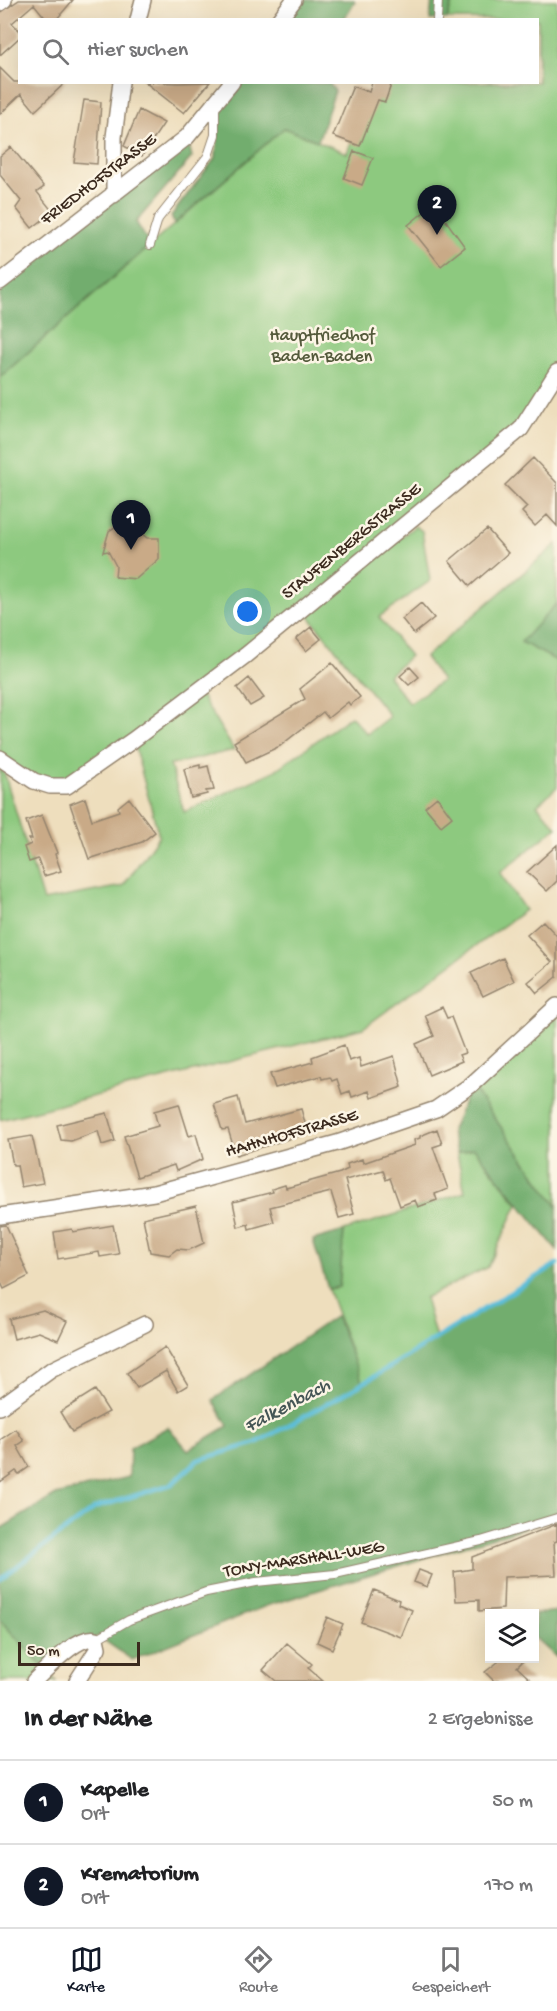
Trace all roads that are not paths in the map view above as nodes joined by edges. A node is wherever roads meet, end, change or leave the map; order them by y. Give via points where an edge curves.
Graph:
1 (4, 0) edge
2 (143, 0) edge
3 (294, 0) edge
4 (438, 0) edge
5 (0, 3) edge
6 (138, 18) edge
7 (280, 18) edge
8 (437, 18) edge
9 (121, 84) edge
10 (230, 84) edge
11 (215, 101) junction
12 (114, 195) junction
13 (150, 244) dead end
14 (0, 282) edge
15 (557, 372) edge
16 (0, 758) edge
17 (557, 1006) edge
18 (0, 1216) edge
19 (145, 1324) dead end
20 (0, 1407) edge
21 (557, 1518) edge
22 (93, 1638) junction
23 (34, 1681) edge
24 (77, 1681) edge

1 - 5 street
2 - 6 street
3 - 7 street
4 - 8 lane
9 - 12 street via 114,137
10 - 11 street, FRIEDHOFSTRASSE
11 - 12 street, FRIEDHOFSTRASSE via 187,137
11 - 13 lane via 215,135 207,156 158,219
12 - 14 street, FRIEDHOFSTRASSE
15 - 16 street, STAUFENBERGSTRASSE via 521,429 246,655 67,786 34,781
17 - 18 street, HAHNHOFSTRASSE via 471,1085 436,1109 337,1143 154,1193
19 - 20 street via 51,1370
21 - 22 lane, TONY-MARSHALL-WEG via 481,1541 335,1574 206,1592 129,1620
22 - 23 street via 79,1641
22 - 24 street via 98,1648

